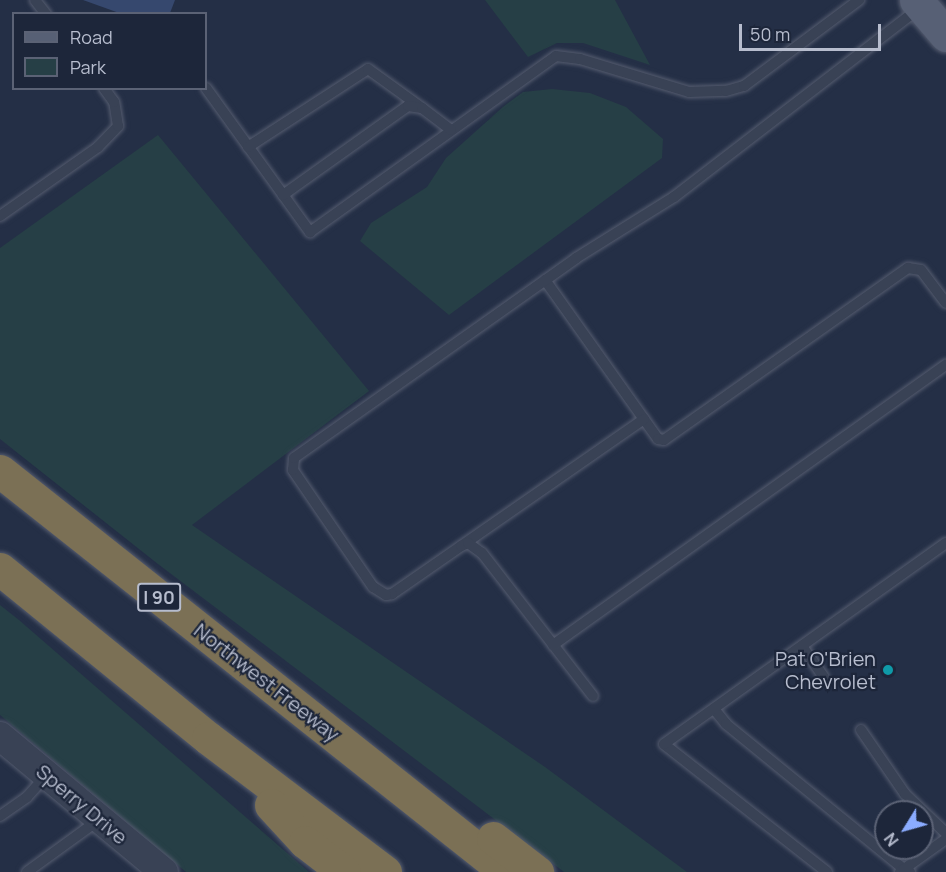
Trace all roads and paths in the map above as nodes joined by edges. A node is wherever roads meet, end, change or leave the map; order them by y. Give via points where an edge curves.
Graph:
1 (35, 0) edge
2 (859, 0) edge
3 (918, 3) edge
4 (44, 12) edge
5 (946, 35) edge
6 (207, 89) edge
7 (105, 90) edge
8 (422, 108) junction
9 (451, 130) junction
10 (248, 147) junction
11 (283, 195) junction
12 (0, 216) edge
13 (545, 280) junction
14 (946, 303) edge
15 (946, 365) edge
16 (644, 419) junction
17 (0, 471) edge
18 (946, 543) edge
19 (457, 548) junction
20 (0, 569) edge
21 (553, 645) junction
22 (802, 646) junction
23 (824, 677) dead end
24 (593, 696) dead end
25 (714, 709) junction
26 (319, 723) junction
27 (861, 730) dead end
28 (0, 736) edge
29 (208, 738) junction
30 (47, 775) junction
31 (0, 816) edge
32 (100, 819) junction
33 (946, 833) edge
34 (946, 839) edge
35 (35, 870) edge
36 (904, 871) edge
37 (164, 872) edge
38 (344, 872) edge
39 (385, 872) edge
40 (506, 872) edge
41 (537, 872) edge
42 (827, 872) edge

1 - 4 lane
2 - 9 lane via 744,86 689,92 580,59 556,56
3 - 5 main road
3 - 13 lane via 674,197
6 - 10 lane
7 - 12 lane via 114,102 118,126 98,147
8 - 9 lane
8 - 10 lane via 368,69
8 - 11 lane via 408,106
9 - 11 lane via 310,232
10 - 11 lane
13 - 16 lane
13 - 19 lane via 294,458 296,476 381,593 392,594
14 - 16 lane via 921,270 908,268 671,437 658,439
15 - 21 lane
16 - 19 lane
17 - 26 highway, Northwest Freeway / I 90
18 - 22 lane
19 - 21 lane via 468,543 476,546
20 - 29 highway
21 - 24 lane
22 - 23 lane
22 - 25 lane
25 - 36 lane via 726,724
25 - 42 lane via 664,744
26 - 40 highway, Northwest Freeway / I 90
26 - 41 highway via 397,763
27 - 33 lane via 905,794
28 - 30 street, Sperry Drive
29 - 38 highway via 305,842
29 - 39 highway
30 - 31 lane via 27,797
30 - 32 street, Sperry Drive
32 - 35 lane
32 - 37 street, Sperry Drive
34 - 36 lane

